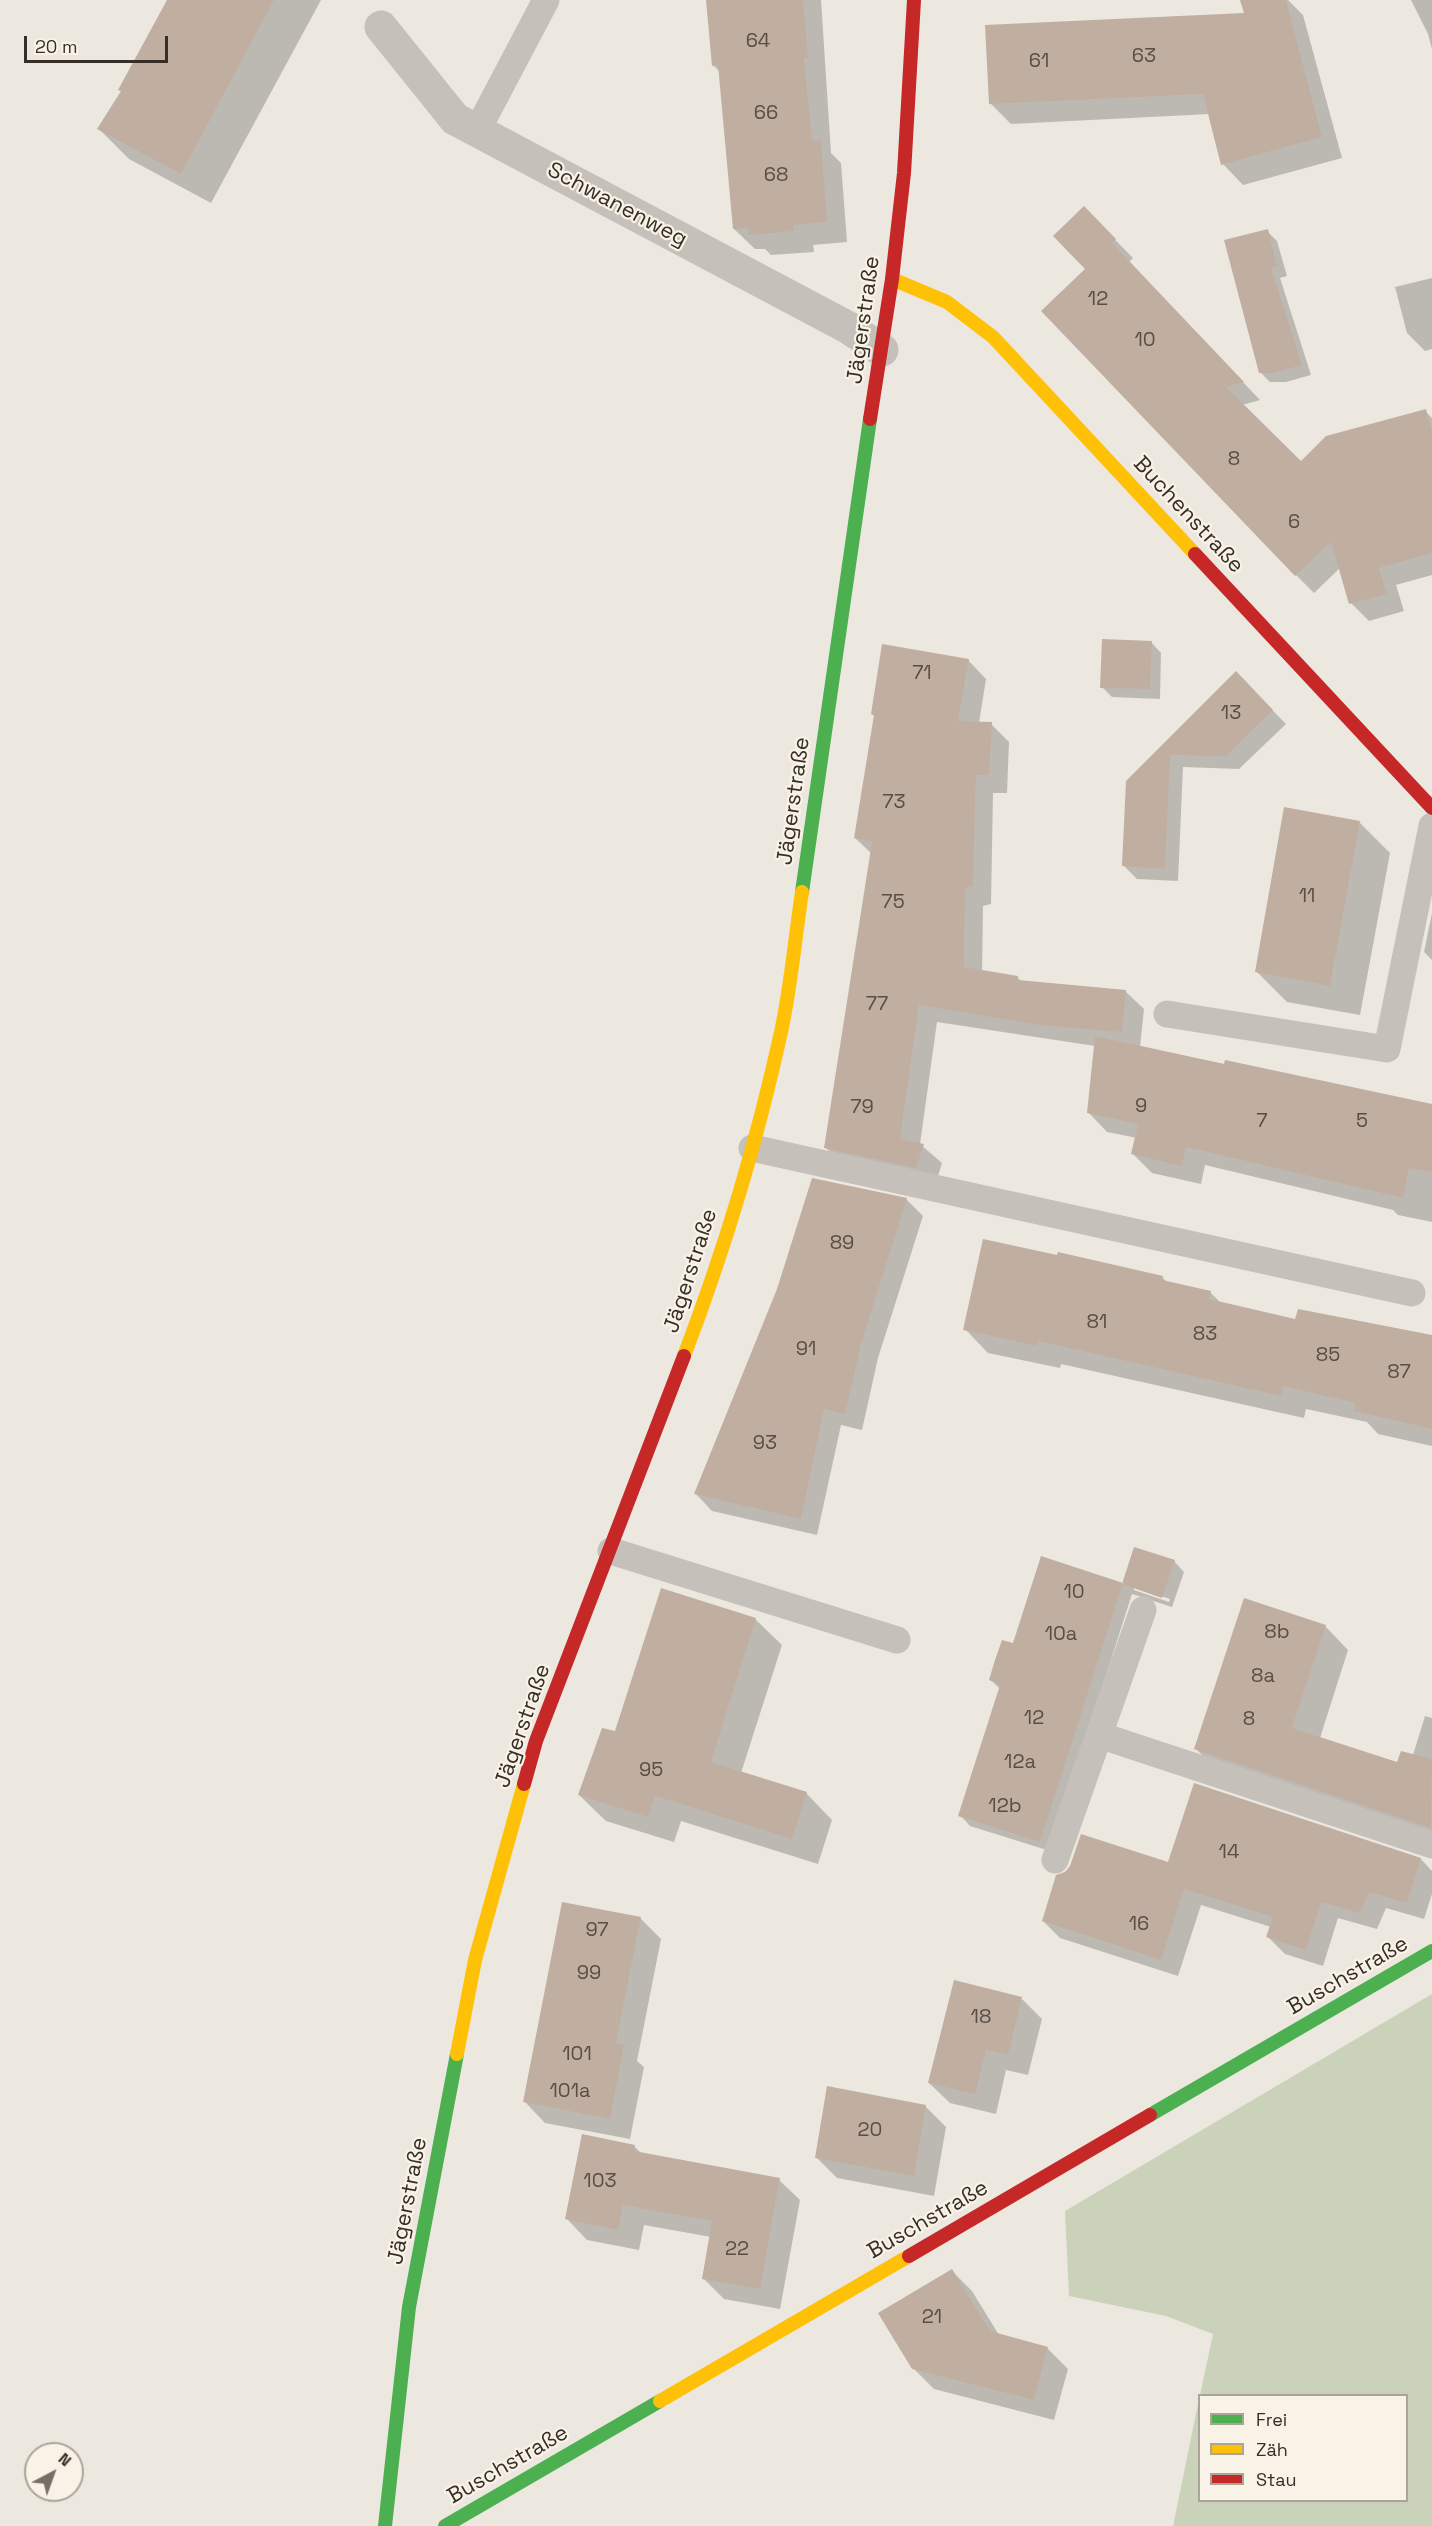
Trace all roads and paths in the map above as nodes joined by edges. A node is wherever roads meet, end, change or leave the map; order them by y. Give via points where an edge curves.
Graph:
1 (546, 0) edge
2 (914, 0) edge
3 (381, 27) dead end
4 (477, 131) junction
5 (892, 279) junction
6 (882, 350) junction
7 (1432, 808) edge
8 (1432, 826) edge
9 (1167, 1014) dead end
10 (752, 1148) junction
11 (1412, 1293) dead end
12 (611, 1551) junction
13 (1143, 1610) dead end
14 (897, 1640) dead end
15 (1099, 1735) junction
16 (1432, 1845) edge
17 (1055, 1860) dead end
18 (1432, 1951) edge
19 (385, 2526) edge
20 (445, 2526) edge

1 - 4 lane
2 - 5 street, Jägerstraße via 905,161
3 - 4 street, Schwanenweg via 455,119
4 - 6 street, Schwanenweg via 849,328
5 - 6 street, Jägerstraße
5 - 7 street, Buchenstraße via 947,302 993,337
6 - 10 street, Jägerstraße via 858,490 781,1030
8 - 9 lane via 1387,1049
10 - 11 lane
10 - 12 street, Jägerstraße via 708,1293
12 - 14 lane
12 - 19 street, Jägerstraße via 536,1741 475,1960 409,2307
13 - 15 lane
15 - 16 lane
15 - 17 lane
18 - 20 street, Buschstraße

